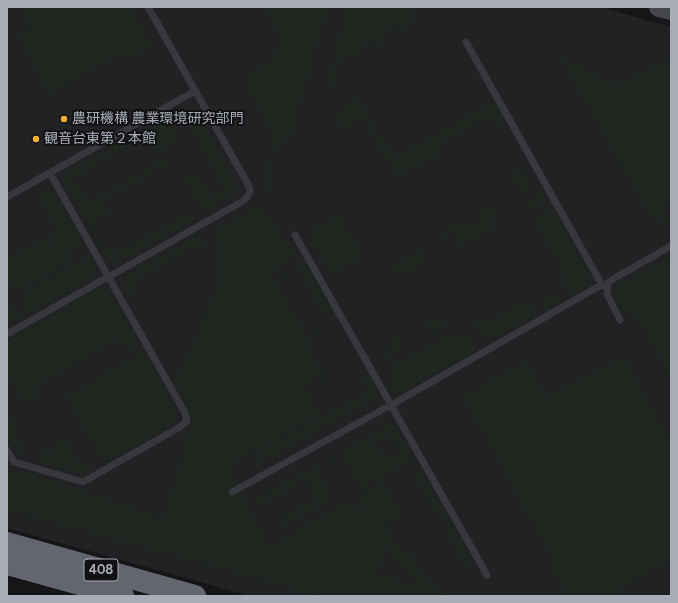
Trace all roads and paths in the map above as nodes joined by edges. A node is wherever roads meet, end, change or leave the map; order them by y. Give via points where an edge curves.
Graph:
1 (148, 7) edge
2 (659, 7) edge
3 (671, 10) edge
4 (466, 42) dead end
5 (195, 91) junction
6 (50, 173) junction
7 (7, 197) edge
8 (295, 235) dead end
9 (671, 246) edge
10 (108, 276) junction
11 (605, 286) junction
12 (620, 320) dead end
13 (7, 334) edge
14 (391, 405) junction
15 (7, 450) edge
16 (232, 492) dead end
17 (7, 543) edge
18 (7, 564) edge
19 (487, 575) dead end
20 (123, 596) edge
21 (195, 596) edge

1 - 5 lane
2 - 3 street
4 - 11 lane
5 - 6 lane
5 - 10 lane via 248,186 248,196
6 - 7 lane
6 - 10 lane
8 - 14 lane
9 - 11 lane via 613,278
10 - 13 lane
10 - 15 lane via 187,421 83,482 14,462
11 - 12 lane
11 - 14 lane
14 - 16 lane
14 - 19 lane
17 - 21 highway, 408
18 - 20 highway, 408

